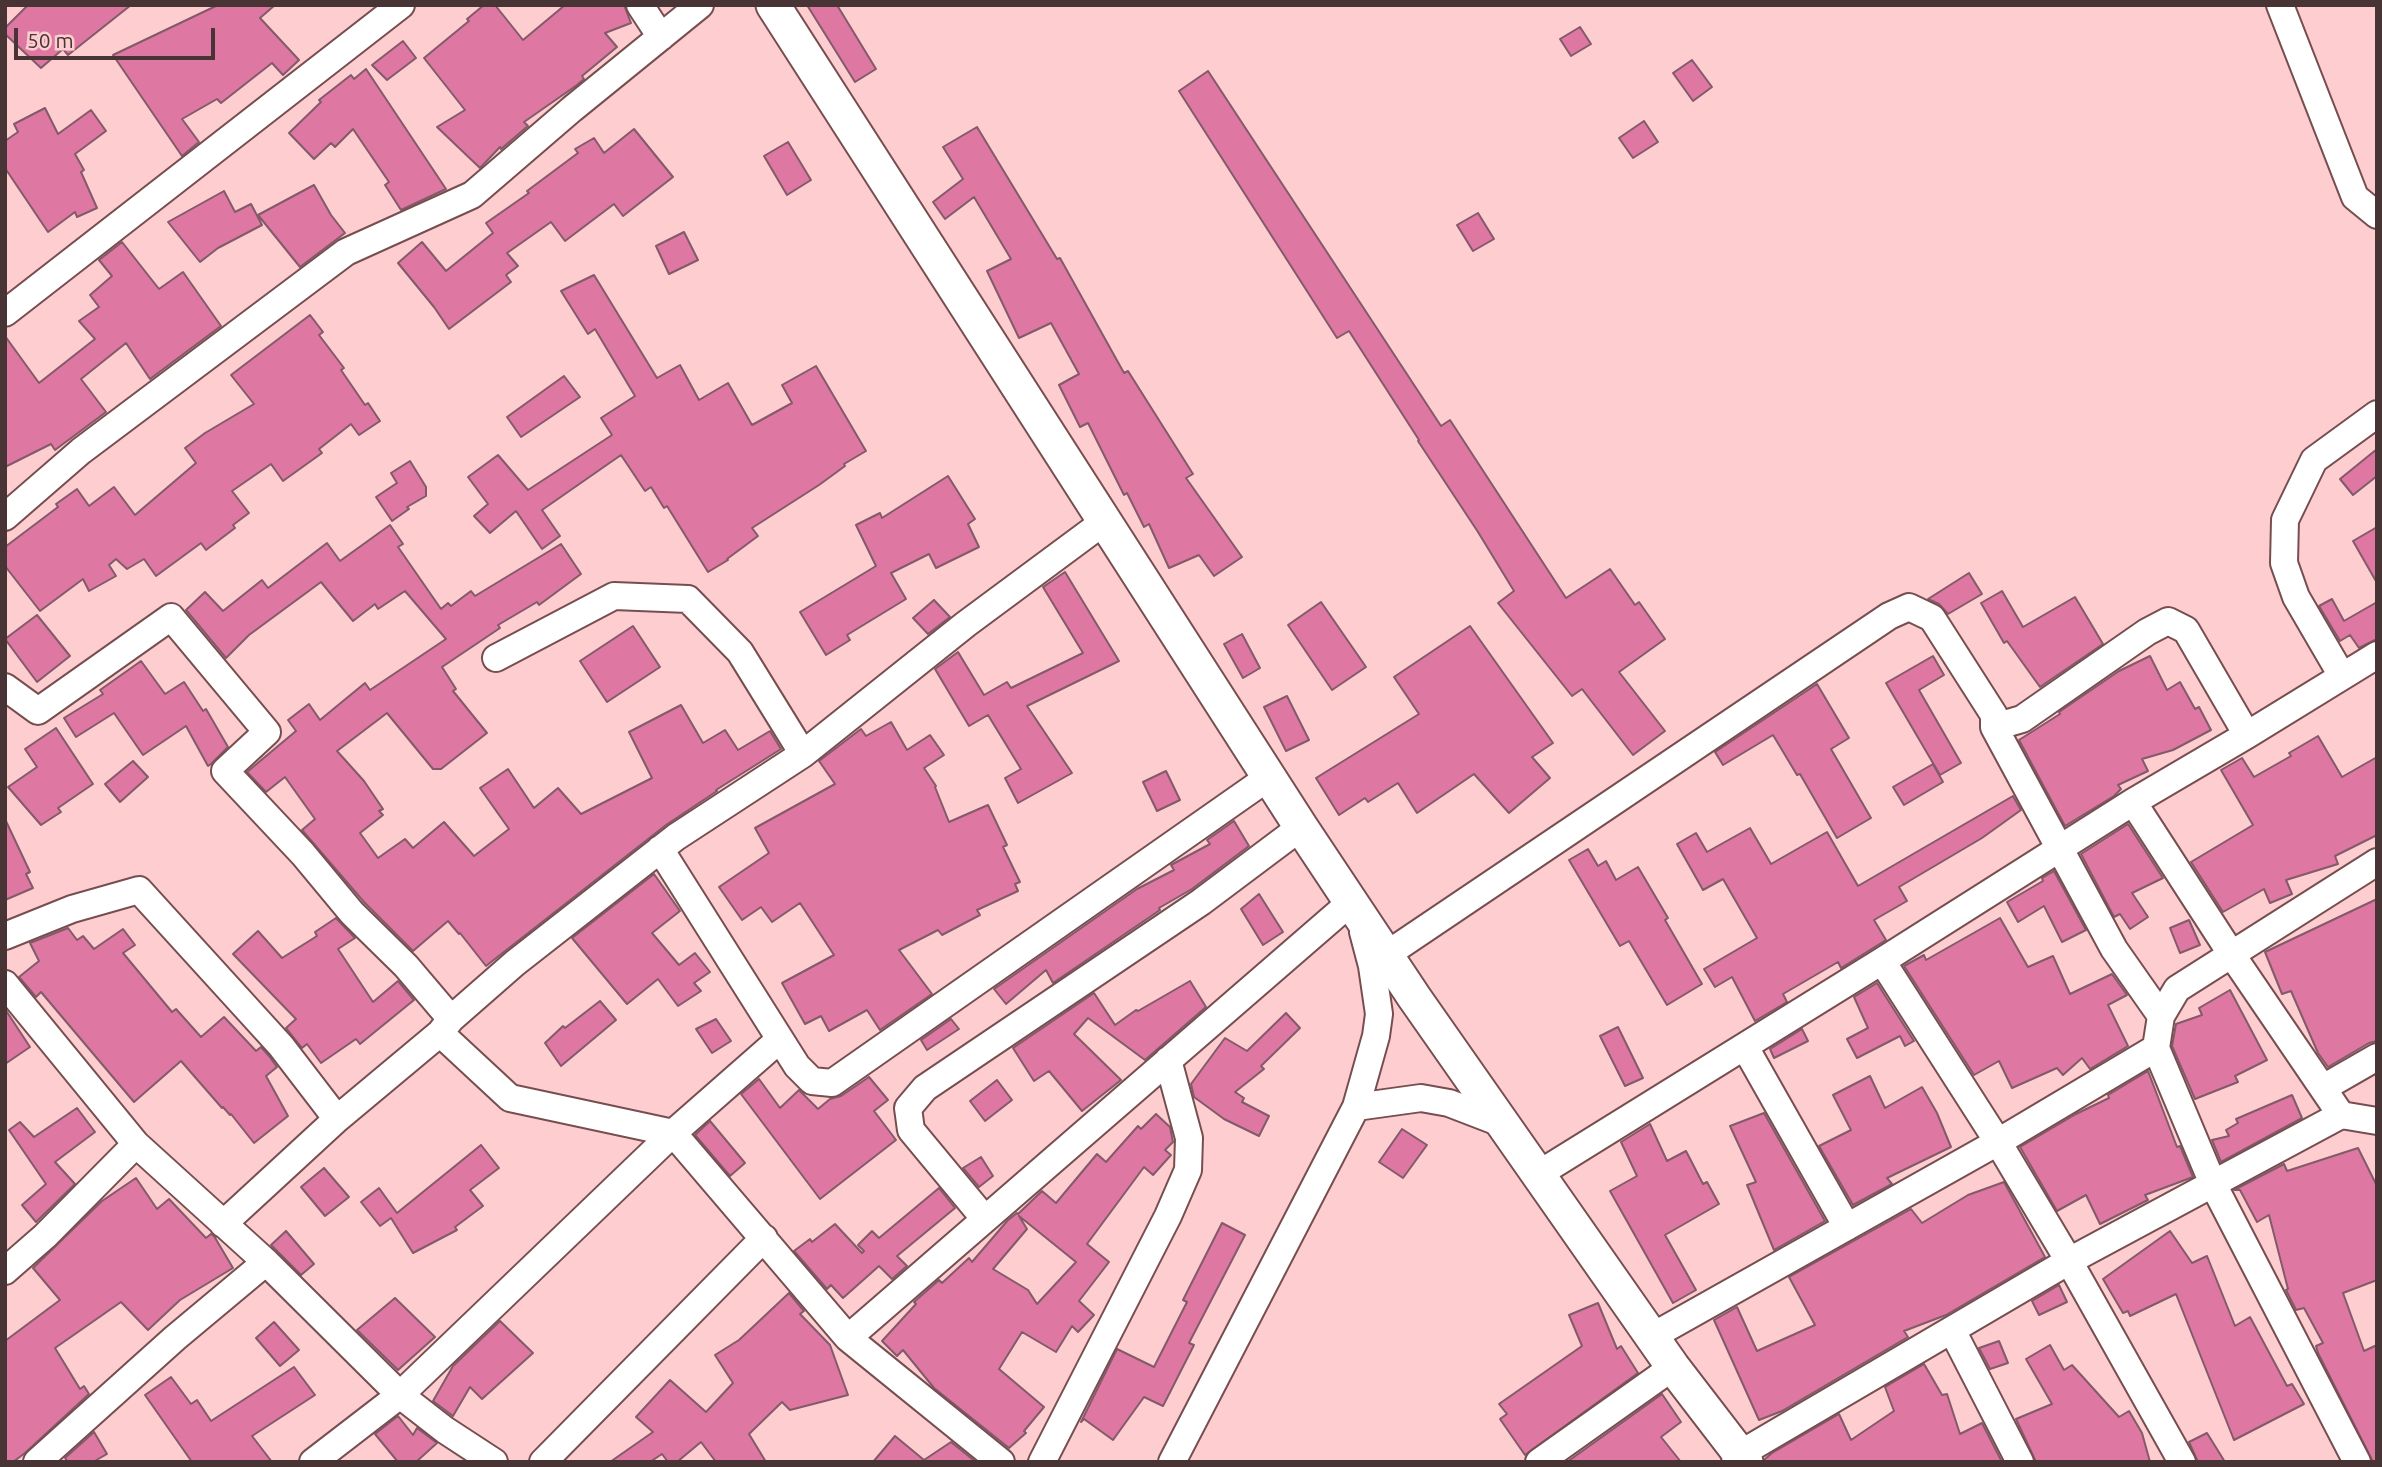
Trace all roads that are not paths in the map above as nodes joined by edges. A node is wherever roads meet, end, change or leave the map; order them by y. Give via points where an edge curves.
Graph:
1 (401, 5) edge
2 (640, 5) edge
3 (700, 5) edge
4 (773, 5) edge
5 (2280, 5) edge
6 (661, 37) junction
7 (2377, 215) edge
8 (5, 313) edge
9 (2377, 414) edge
10 (5, 517) edge
11 (1105, 521) junction
12 (2377, 655) edge
13 (496, 658) dead end
14 (2342, 676) junction
15 (5, 687) edge
16 (1994, 727) junction
17 (2247, 735) junction
18 (803, 754) junction
19 (1269, 777) junction
20 (2133, 802) junction
21 (1301, 827) junction
22 (2060, 848) junction
23 (660, 849) junction
24 (2377, 862) edge
25 (1355, 909) junction
26 (5, 936) edge
27 (1386, 955) junction
28 (2232, 955) junction
29 (1882, 961) junction
30 (5, 984) edge
31 (2161, 1016) junction
32 (446, 1026) junction
33 (779, 1040) junction
34 (1745, 1046) junction
35 (2156, 1048) junction
36 (2377, 1057) edge
37 (1168, 1060) junction
38 (2323, 1088) junction
39 (1356, 1107) junction
40 (2341, 1115) junction
41 (337, 1119) junction
42 (2377, 1121) edge
43 (1501, 1123) junction
44 (673, 1133) junction
45 (1998, 1142) junction
46 (136, 1144) junction
47 (1537, 1175) junction
48 (2213, 1184) junction
49 (984, 1218) junction
50 (223, 1224) junction
51 (1847, 1227) junction
52 (764, 1238) junction
53 (2069, 1261) junction
54 (266, 1262) junction
55 (5, 1271) edge
56 (1952, 1329) junction
57 (1651, 1337) junction
58 (848, 1338) junction
59 (1673, 1367) junction
60 (400, 1395) junction
61 (1740, 1459) edge
62 (37, 1462) edge
63 (313, 1462) edge
64 (494, 1462) edge
65 (543, 1462) edge
66 (1002, 1462) edge
67 (1042, 1462) edge
68 (1172, 1462) edge
69 (1539, 1462) edge
70 (2020, 1462) edge
71 (2182, 1462) edge
72 (2357, 1462) edge

1 - 8 street
2 - 6 street
3 - 6 street
4 - 11 main road
5 - 7 street via 2355,197
6 - 10 street via 472,195 346,252 81,451
9 - 14 street via 2314,460 2285,520 2284,563 2296,597
11 - 18 street
11 - 19 main road
12 - 14 street
13 - 18 street via 614,596 688,599 740,652
14 - 17 street
15 - 32 street via 38,711 171,617 267,732 225,771 406,967
16 - 17 street via 2022,719 2168,621 2186,630
16 - 22 street
16 - 27 street via 1994,715 1932,618 1909,607 1889,616
17 - 20 street
18 - 23 street
19 - 21 main road
19 - 33 street via 832,1083 812,1082
20 - 22 street
20 - 28 street
21 - 25 main road
21 - 49 street via 1201,902 916,1098 908,1108 911,1130
22 - 29 street
22 - 31 street via 2114,949
23 - 32 street via 514,963
23 - 33 street
24 - 28 street
25 - 27 main road
25 - 37 street
25 - 39 street via 1372,966 1379,1014
26 - 41 street via 72,909 139,890 281,1046
27 - 43 main road
28 - 31 street via 2177,989
28 - 38 street
29 - 34 street
29 - 45 street
30 - 46 street
31 - 35 street
32 - 41 street
32 - 44 street via 510,1098
33 - 44 street
34 - 47 street
34 - 51 street
35 - 45 street
35 - 48 street
36 - 38 street
37 - 49 street
37 - 67 street via 1189,1138 1188,1170
38 - 40 street
39 - 43 street via 1421,1098 1449,1103
39 - 68 street
40 - 42 street
40 - 48 street
41 - 50 street
43 - 47 main road
44 - 52 street
44 - 60 street
45 - 51 street
45 - 53 street
46 - 50 street
46 - 55 street
47 - 57 main road
48 - 53 street
48 - 72 street
49 - 58 street
50 - 54 street
51 - 57 street
52 - 58 street
52 - 65 street
53 - 56 street
53 - 71 street
54 - 60 street
54 - 62 street
56 - 61 street
56 - 70 street
57 - 59 main road
58 - 66 street
59 - 61 main road
59 - 69 street
60 - 63 street
60 - 64 street

